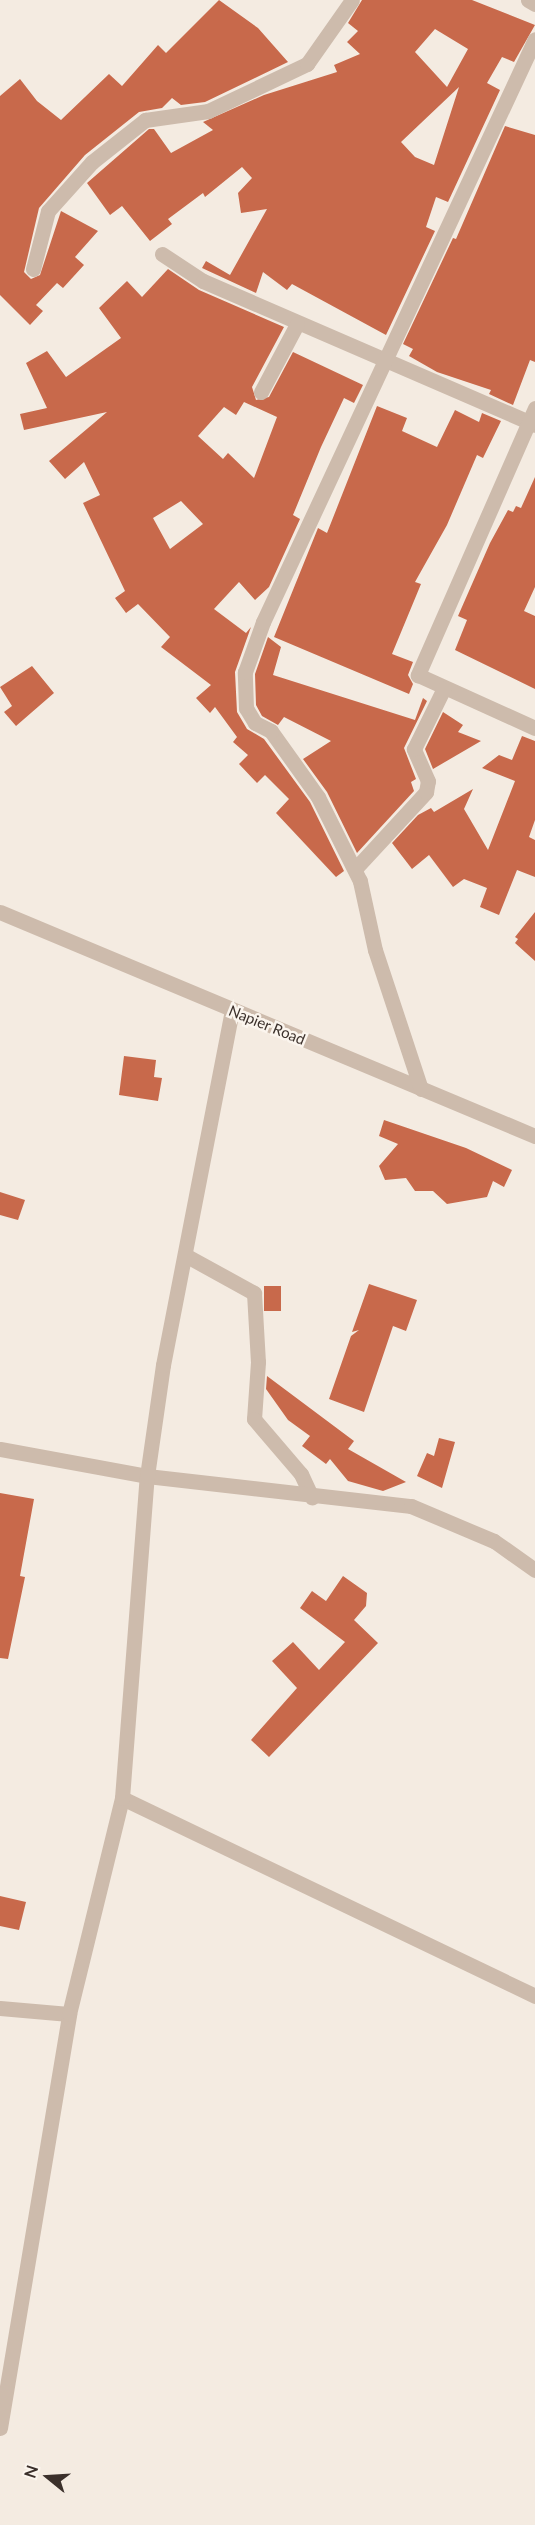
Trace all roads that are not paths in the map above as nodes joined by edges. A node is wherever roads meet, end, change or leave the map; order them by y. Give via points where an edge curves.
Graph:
1 (352, 0) edge
2 (528, 0) edge
3 (535, 4) edge
4 (535, 39) edge
5 (162, 254) dead end
6 (33, 269) dead end
7 (297, 324) junction
8 (384, 363) junction
9 (261, 392) dead end
10 (535, 408) edge
11 (532, 424) edge
12 (444, 688) junction
13 (535, 728) edge
14 (356, 869) junction
15 (0, 912) edge
16 (232, 1011) junction
17 (422, 1089) junction
18 (535, 1136) edge
19 (184, 1254) junction
20 (0, 1449) edge
21 (147, 1476) junction
22 (312, 1498) junction
23 (535, 1570) edge
24 (122, 1798) junction
25 (535, 1996) edge
26 (0, 2008) edge
27 (69, 2014) junction
28 (0, 2428) edge

1 - 6 street via 307,64 208,111 146,120 92,162 48,211
2 - 3 street
4 - 8 street
5 - 7 street via 203,281
7 - 8 street
7 - 9 street
8 - 11 street
8 - 14 street via 263,622 245,672 246,708 255,723 272,731 318,796
10 - 11 street
11 - 12 street via 418,675
12 - 13 street
12 - 14 street via 414,749 428,782 426,792
14 - 17 street via 375,950
15 - 16 street, Napier Road
16 - 17 street, Napier Road
16 - 19 street
17 - 18 street, Napier Road
19 - 21 street
19 - 22 street via 254,1293 258,1362 254,1419 301,1474
20 - 21 street
21 - 22 street
21 - 24 street
22 - 23 street via 411,1506 494,1541
24 - 25 street
24 - 27 street
26 - 27 street
27 - 28 street

